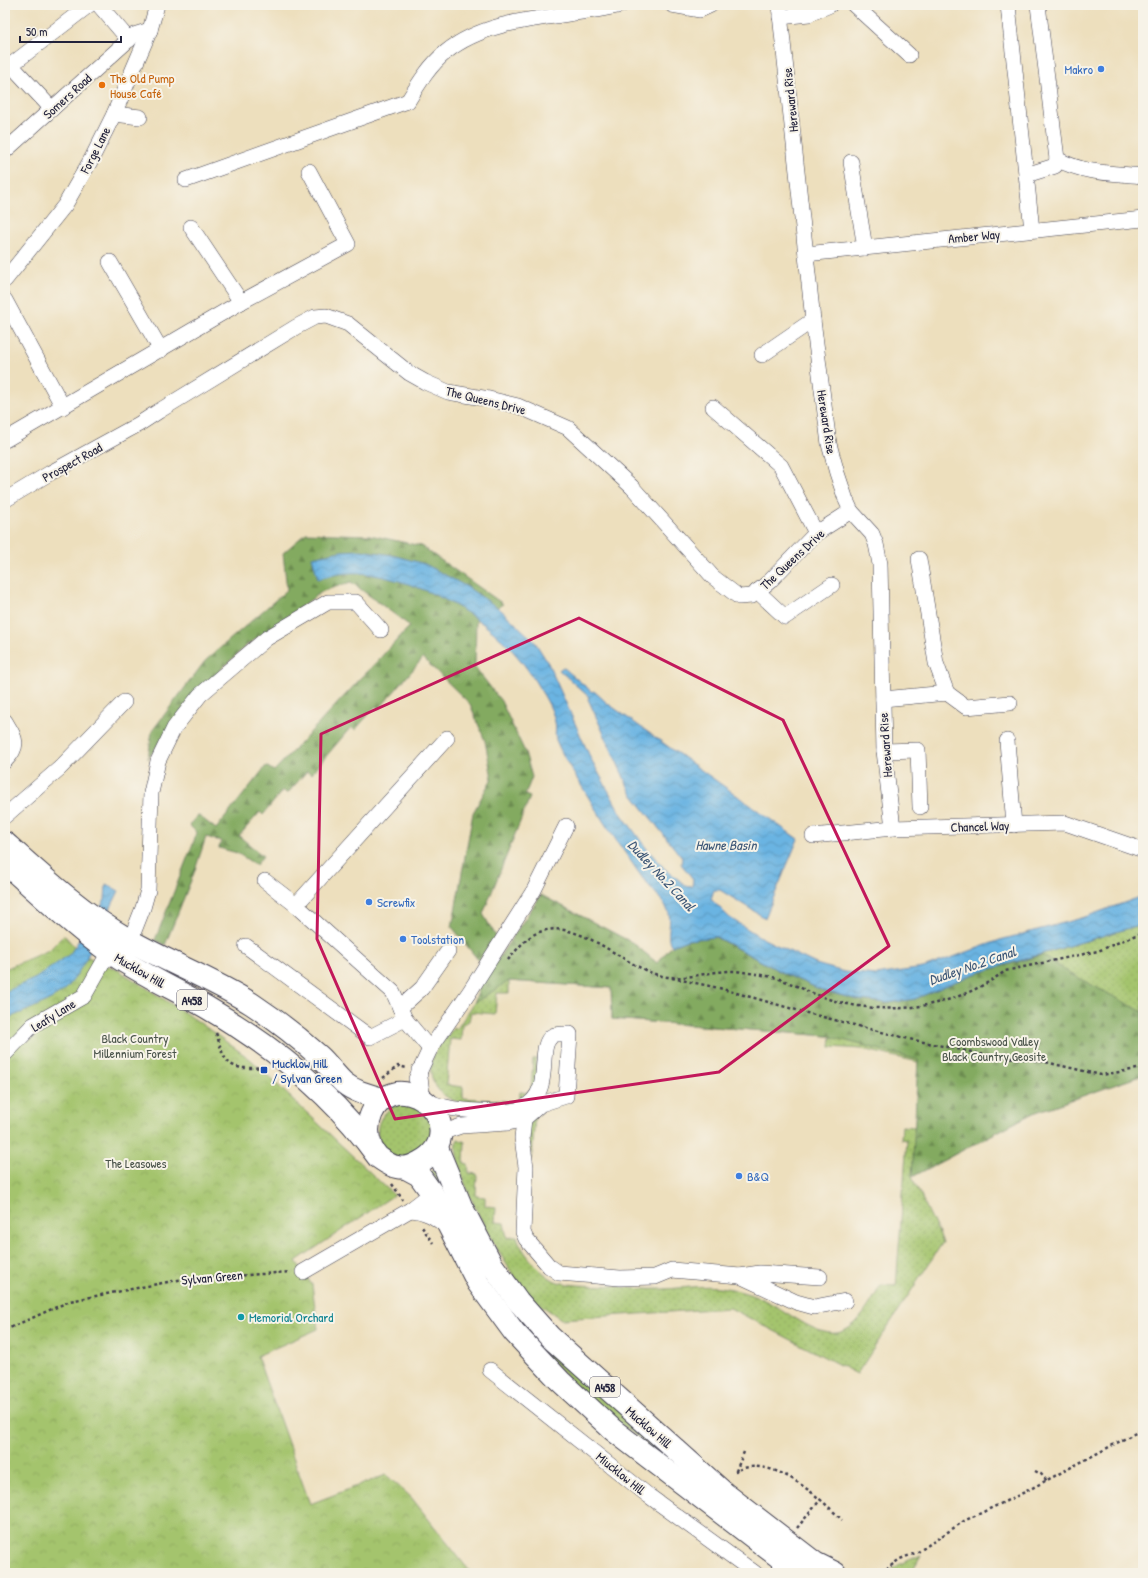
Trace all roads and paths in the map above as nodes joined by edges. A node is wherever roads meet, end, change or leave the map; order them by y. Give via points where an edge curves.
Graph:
1 (89, 5) edge
2 (98, 5) edge
3 (157, 5) edge
4 (621, 5) edge
5 (672, 5) edge
6 (711, 5) edge
7 (830, 5) edge
8 (854, 5) edge
9 (1008, 5) edge
10 (1038, 5) edge
11 (780, 11) edge
12 (150, 30) junction
13 (129, 40) junction
14 (909, 55) dead end
15 (52, 108) junction
16 (114, 114) junction
17 (140, 116) dead end
18 (5, 151) edge
19 (1057, 159) junction
20 (851, 162) dead end
21 (309, 171) dead end
22 (1026, 174) junction
23 (1143, 176) edge
24 (186, 180) dead end
25 (1143, 219) edge
26 (191, 226) dead end
27 (1032, 230) junction
28 (865, 248) junction
29 (806, 254) junction
30 (110, 262) dead end
31 (5, 280) edge
32 (5, 300) edge
33 (241, 302) junction
34 (813, 320) junction
35 (161, 350) junction
36 (762, 354) dead end
37 (63, 407) junction
38 (713, 407) dead end
39 (139, 424) joint
40 (5, 440) edge
41 (5, 500) edge
42 (851, 511) junction
43 (816, 533) junction
44 (918, 559) dead end
45 (832, 585) dead end
46 (757, 592) junction
47 (381, 630) dead end
48 (947, 693) junction
49 (883, 699) junction
50 (124, 702) dead end
51 (1010, 703) dead end
52 (5, 721) edge
53 (447, 738) dead end
54 (1007, 741) dead end
55 (884, 751) junction
56 (5, 761) edge
57 (920, 807) dead end
58 (5, 816) edge
59 (1014, 825) junction
60 (566, 826) dead end
61 (893, 828) junction
62 (813, 836) dead end
63 (5, 843) edge
64 (1143, 850) edge
65 (5, 863) edge
66 (265, 881) dead end
67 (296, 905) junction
68 (1143, 932) edge
69 (130, 941) junction
70 (246, 946) dead end
71 (448, 951) dead end
72 (109, 952) junction
73 (506, 961) dead end
74 (662, 976) junction
75 (402, 1013) junction
76 (213, 1028) dead end
77 (430, 1049) junction
78 (5, 1054) edge
79 (1143, 1068) edge
80 (268, 1069) dead end
81 (414, 1069) junction
82 (380, 1089) junction
83 (416, 1097) junction
84 (524, 1119) junction
85 (492, 1125) junction
86 (438, 1142) junction
87 (371, 1146) junction
88 (523, 1147) junction
89 (406, 1168) junction
90 (432, 1193) junction
91 (414, 1215) junction
92 (452, 1232) junction
93 (433, 1244) dead end
94 (303, 1272) joint
95 (740, 1276) junction
96 (820, 1276) dead end
97 (845, 1301) dead end
98 (5, 1330) edge
99 (490, 1370) dead end
100 (1140, 1415) dead end
101 (1143, 1422) edge
102 (1143, 1429) edge
103 (744, 1452) dead end
104 (1035, 1471) dead end
105 (1047, 1481) junction
106 (821, 1499) junction
107 (842, 1520) dead end
108 (786, 1541) junction
109 (754, 1573) edge
110 (798, 1573) edge
111 (835, 1573) edge
112 (881, 1573) edge

1 - 15 street via 11,65
2 - 13 street
3 - 12 street, Forge Lane
4 - 24 street via 557,17 521,20 463,40 445,53 428,71 408,101
5 - 6 street via 700,10
7 - 11 street via 809,14
8 - 14 street
9 - 22 street
10 - 19 street
11 - 29 street, Hereward Rise
12 - 13 street, Somers Road via 134,35
12 - 16 street, Forge Lane
13 - 15 street, Somers Road
15 - 18 street, Somers Road
16 - 17 street
16 - 31 street, Forge Lane via 65,205
19 - 22 street via 1055,166
19 - 23 street via 1073,168 1087,171
20 - 28 street
21 - 33 street via 348,244
22 - 27 street
25 - 27 street, Amber Way
26 - 33 street
27 - 28 street, Amber Way
28 - 29 street, Amber Way
29 - 34 street, Hereward Rise
30 - 35 street
32 - 37 street
33 - 35 street
34 - 36 street
34 - 42 street, Hereward Rise via 829,444
35 - 37 street
37 - 40 street
38 - 43 street via 781,466
39 - 41 street, Prospect Road
39 - 46 street, The Queens Drive via 296,327 315,317 326,316 348,324 409,373 425,382 448,392 518,406 568,428 632,487 713,576 732,593 739,597 752,596
42 - 43 street, The Queens Drive
42 - 49 street, Hereward Rise via 872,534 880,564
43 - 46 street, The Queens Drive
44 - 48 street via 936,663
45 - 46 street via 785,617
47 - 69 street via 356,602 328,602 267,638 200,695 174,728 158,761 151,793 148,890
48 - 49 street
48 - 51 street via 966,707
49 - 55 street, Hereward Rise
50 - 58 street via 60,768
52 - 56 street via 16,746
53 - 67 street
54 - 59 street
55 - 57 street via 918,750
55 - 61 street, Hereward Rise
59 - 61 street, Chancel Way
59 - 64 street, Chancel Way via 1065,823
60 - 77 street via 534,890
61 - 62 street, Chancel Way
63 - 69 highway, Mucklow Hill / A458 via 90,917
65 - 72 highway, Mucklow Hill / A458
66 - 67 street
67 - 75 street via 393,992
68 - 74 path via 1098,951 1005,971 964,994 917,1008 900,1010 836,1002 784,980 741,971 683,977
69 - 82 highway, Mucklow Hill / A458 via 251,1004 282,1025 320,1057 344,1083 359,1092
70 - 75 street via 370,1037
71 - 75 street
72 - 78 street, Leafy Lane via 84,996 33,1025
72 - 87 highway, Mucklow Hill / A458 via 206,1007 259,1041 322,1092
73 - 74 path via 536,933 551,929 565,931 601,944 646,970
74 - 79 path via 719,988 902,1037 981,1054 1041,1061 1101,1075
75 - 77 street
76 - 80 path via 223,1057 230,1064
77 - 81 street
81 - 82 path via 398,1066 383,1078
81 - 83 street
82 - 83 highway
82 - 87 highway via 368,1122
83 - 84 street via 459,1109 495,1111 521,1108 538,1094 541,1088 549,1040 557,1035 570,1034 566,1096 541,1104
83 - 86 highway, Mucklow Hill / A458 via 435,1112 440,1125
84 - 85 street
84 - 88 street
85 - 86 street via 461,1126 444,1132
85 - 88 street via 514,1137
86 - 89 highway via 430,1157
86 - 108 highway, Mucklow Hill / A458 via 461,1206 492,1265 533,1319 724,1493
87 - 89 highway, Mucklow Hill / A458 via 384,1161 396,1167
88 - 95 street via 526,1167 523,1232 526,1239 554,1270 567,1274 620,1278 655,1277 672,1270
89 - 90 highway, Mucklow Hill / A458 via 419,1175
90 - 91 street
90 - 92 highway, Mucklow Hill / A458
91 - 92 street via 421,1210 431,1214
91 - 93 path
91 - 94 street
92 - 110 highway, Mucklow Hill / A458 via 478,1283 510,1326 560,1381 613,1430
94 - 98 path, Sylvan Green via 178,1280 70,1301
95 - 96 street
95 - 97 street via 796,1302 814,1307
99 - 109 street, Miucklow Hill via 649,1496
100 - 101 path
102 - 105 path
103 - 106 path via 736,1471 753,1466 770,1469 797,1482
104 - 105 path
105 - 112 path via 964,1521
106 - 107 path
106 - 108 path
108 - 111 highway, Mucklow Hill / A458 via 815,1563

